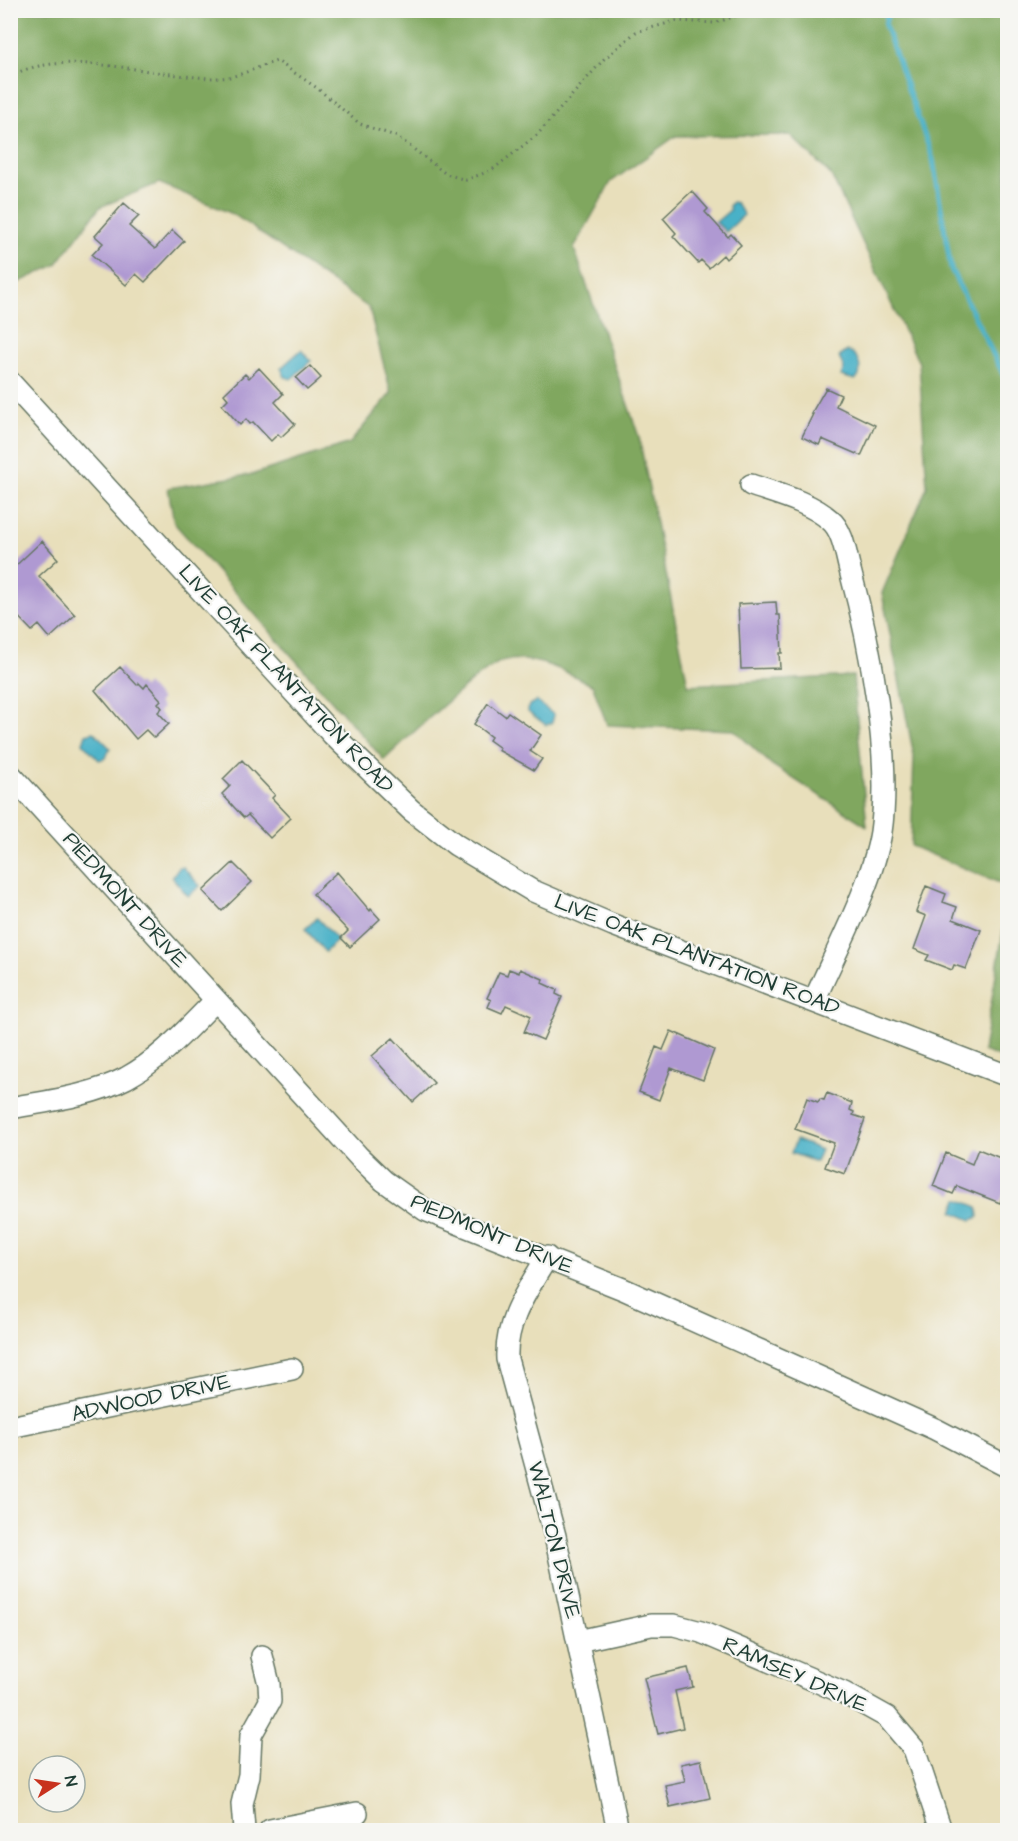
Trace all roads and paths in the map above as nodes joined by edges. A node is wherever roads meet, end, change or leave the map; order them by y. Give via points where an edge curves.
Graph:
1 (753, 10) edge
2 (10, 77) edge
3 (10, 382) edge
4 (751, 485) dead end
5 (10, 774) edge
6 (216, 1000) junction
7 (814, 1001) junction
8 (1008, 1076) edge
9 (10, 1108) edge
10 (547, 1257) junction
11 (292, 1368) dead end
12 (10, 1427) edge
13 (1008, 1467) edge
14 (578, 1641) junction
15 (262, 1656) dead end
16 (357, 1813) dead end
17 (244, 1830) edge
18 (270, 1830) edge
19 (618, 1830) edge
20 (940, 1830) edge

1 - 2 path via 715,23 676,21 636,32 604,59 537,135 492,170 466,180 446,174 398,137 360,124 277,61 223,78 173,76 74,61 22,70
3 - 7 street, LIVE OAK PLANTATION ROAD via 332,734 447,838 531,890
4 - 7 street via 799,502 832,520 859,605 880,732 881,833 870,871
5 - 6 street, PIEDMONT DRIVE
6 - 9 street via 169,1047 124,1079 92,1091
6 - 10 street, PIEDMONT DRIVE via 359,1157 409,1200 459,1225
7 - 8 street, LIVE OAK PLANTATION ROAD
10 - 13 street, PIEDMONT DRIVE via 935,1429
10 - 14 street, WALTON DRIVE via 512,1320 506,1343 507,1359 555,1536
11 - 12 street, ADWOOD DRIVE
14 - 19 street, WALTON DRIVE
14 - 20 street, RAMSEY DRIVE via 651,1625 674,1625 701,1632 844,1693 887,1717 915,1749
15 - 17 street via 270,1701 251,1736 249,1775 242,1804
16 - 18 street

